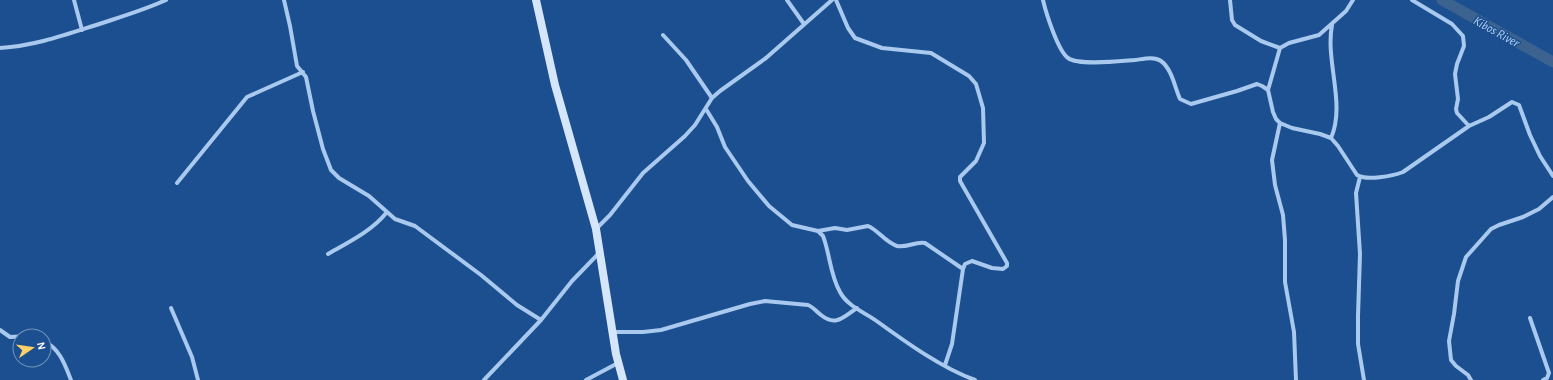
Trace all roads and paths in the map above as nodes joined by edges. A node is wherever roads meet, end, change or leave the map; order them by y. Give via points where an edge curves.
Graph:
1 (74, 0) edge
2 (166, 0) edge
3 (284, 0) edge
4 (536, 0) edge
5 (787, 0) edge
6 (832, 0) edge
7 (836, 0) edge
8 (1043, 0) edge
9 (1230, 0) edge
10 (1353, 0) edge
11 (1412, 0) edge
12 (804, 24) junction
13 (1332, 25) junction
14 (82, 30) junction
15 (663, 35) dead end
16 (0, 48) edge
17 (1280, 48) junction
18 (303, 72) junction
19 (1268, 90) junction
20 (712, 98) junction
21 (706, 109) junction
22 (1280, 123) junction
23 (1469, 126) junction
24 (1331, 138) junction
25 (1553, 176) edge
26 (1360, 177) junction
27 (177, 183) dead end
28 (1553, 197) edge
29 (387, 212) junction
30 (596, 229) junction
31 (818, 231) junction
32 (600, 252) junction
33 (328, 254) dead end
34 (963, 269) junction
35 (171, 308) dead end
36 (857, 308) junction
37 (1530, 318) dead end
38 (541, 320) junction
39 (0, 330) edge
40 (613, 332) junction
41 (12, 337) edge
42 (52, 347) edge
43 (618, 363) junction
44 (946, 365) junction
45 (71, 380) edge
46 (198, 380) edge
47 (484, 380) edge
48 (586, 380) edge
49 (623, 380) edge
50 (975, 380) edge
51 (1296, 380) edge
52 (1364, 380) edge
53 (1471, 380) edge
54 (1543, 380) edge

1 - 14 street
2 - 14 street
3 - 18 street via 297,66
4 - 30 main road via 555,85
5 - 12 street
6 - 12 street
7 - 34 street via 855,38 882,48 931,53 969,76 976,84 983,108 984,143 976,161 960,177 960,181 1007,266 1003,270 972,262 965,264
8 - 19 street via 1063,53 1073,61 1118,62 1155,58 1162,61 1167,68 1180,99 1191,104 1257,84
9 - 17 street via 1235,25 1261,41
10 - 13 street
11 - 23 street via 1452,24 1463,36 1464,46 1455,74 1458,99 1456,109
12 - 20 street via 766,58
13 - 17 street via 1319,35 1294,41
13 - 24 street via 1330,36 1336,96 1334,130
14 - 16 street via 35,44
15 - 20 street via 686,60
17 - 19 street
18 - 27 street via 247,97
18 - 29 street via 331,170
19 - 22 street via 1273,112
20 - 21 street
21 - 30 street via 696,125 643,173
21 - 31 street via 725,147 769,206 792,225
22 - 24 street
22 - 51 street via 1272,160 1283,215 1285,282 1294,332
23 - 25 street via 1516,102 1540,156
23 - 26 street via 1403,172 1371,178
24 - 26 street
26 - 52 street via 1356,193 1360,254 1358,344
28 - 53 street via 1538,209 1491,229 1466,257 1458,281 1449,342 1452,360
29 - 33 street via 362,235
29 - 38 street via 395,219 415,226 517,305
30 - 32 main road
31 - 34 street via 868,226 898,246 925,243
31 - 36 street via 823,236 840,293
32 - 38 street via 572,281
32 - 40 main road
34 - 44 street via 953,339
35 - 46 street via 192,357
36 - 40 street via 834,321 826,319 808,305 765,301 661,330
36 - 44 street via 892,333
37 - 54 street via 1549,372
38 - 47 street
39 - 41 street
40 - 43 main road
42 - 45 street via 64,361
43 - 48 street
43 - 49 main road
44 - 50 street

